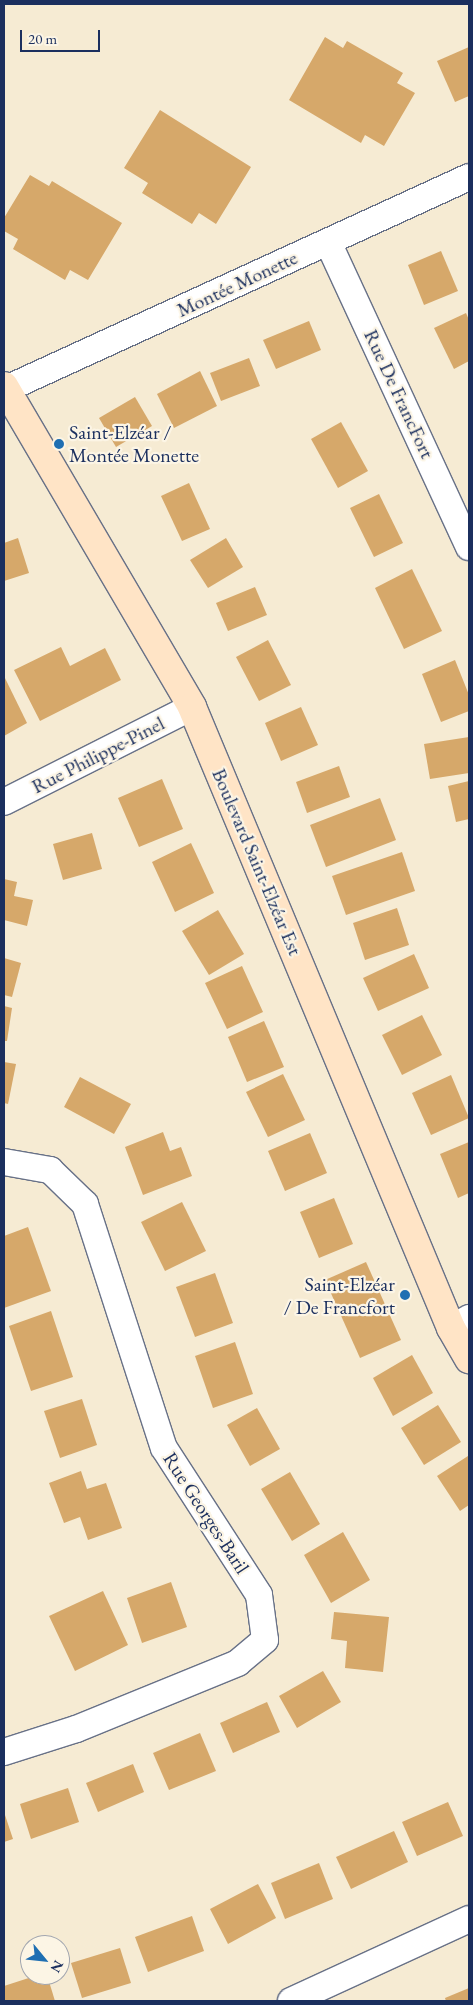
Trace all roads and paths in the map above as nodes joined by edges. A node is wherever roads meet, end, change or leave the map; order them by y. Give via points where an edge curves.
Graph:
1 (469, 177) edge
2 (328, 242) junction
3 (4, 388) edge
4 (469, 547) edge
5 (192, 707) junction
6 (4, 802) edge
7 (4, 1162) edge
8 (460, 1323) edge
9 (469, 1359) edge
10 (4, 1752) edge
11 (469, 1919) edge
12 (291, 2001) edge

1 - 2 street, Montée Monette
2 - 3 street, Montée Monette
2 - 4 street, Rue De FrancFort
3 - 5 street, Boulevard Saint-Elzéar Est
5 - 6 street, Rue Philippe-Pinel
5 - 8 street, Boulevard Saint-Elzéar Est
7 - 10 street, Rue Georges-Baril via 50,1170 85,1204 164,1448 259,1594 265,1640 238,1663 76,1729
8 - 9 street, Boulevard Saint-Elzéar Est
11 - 12 street

